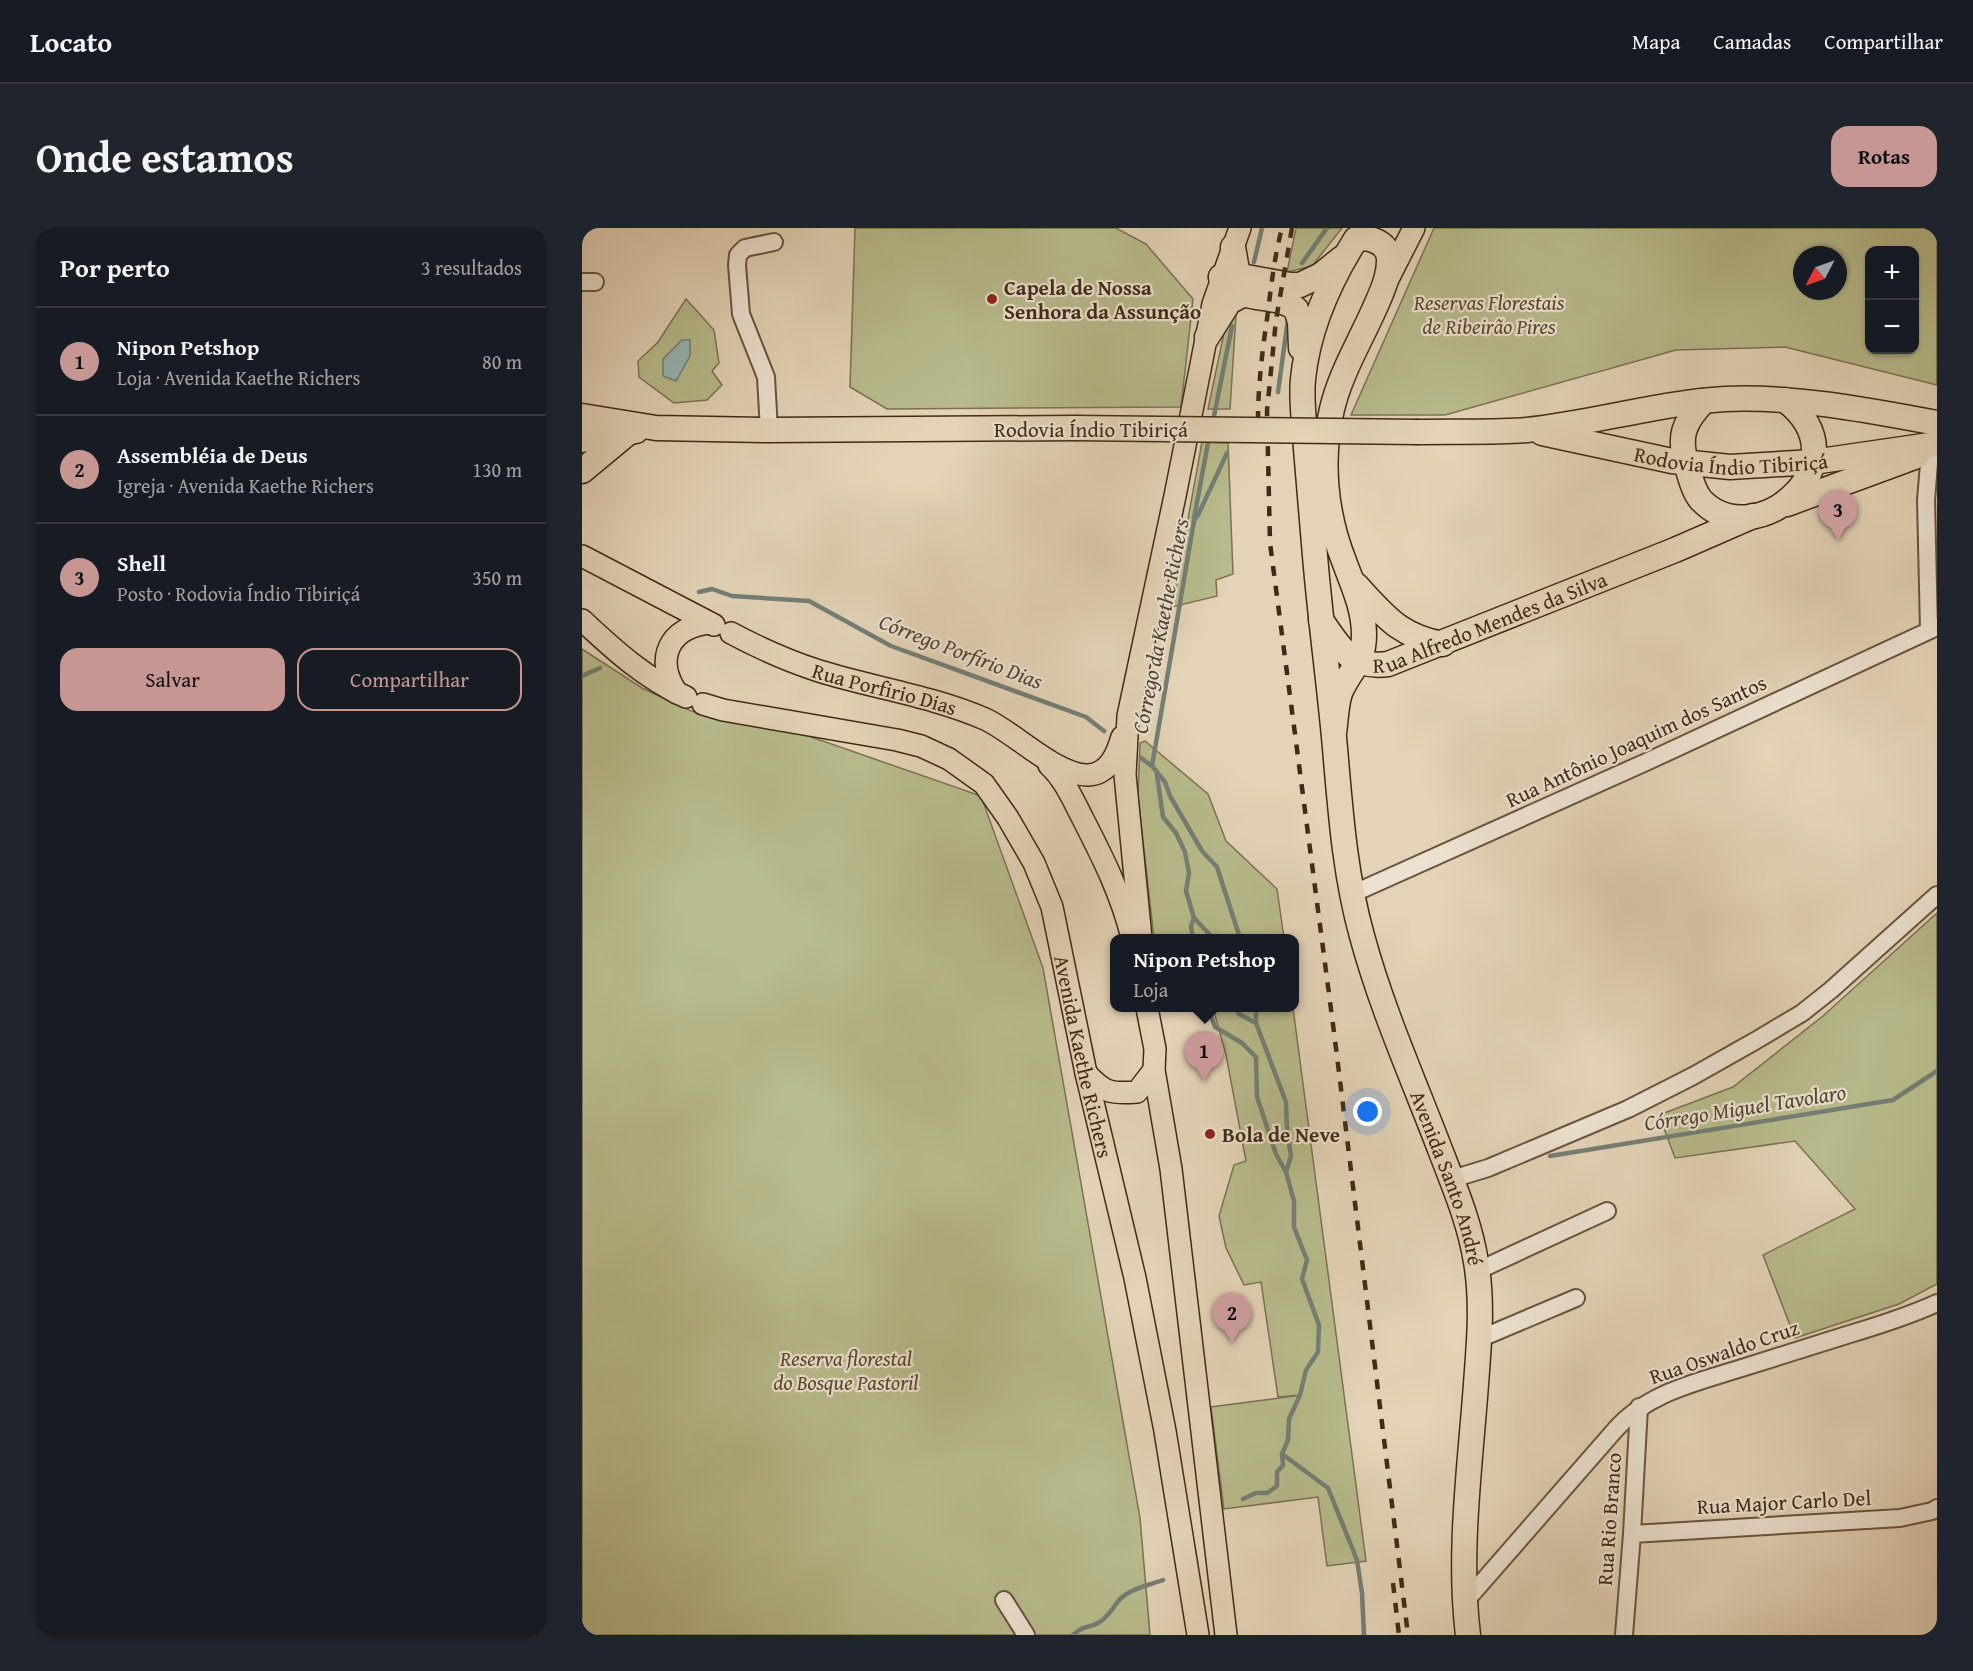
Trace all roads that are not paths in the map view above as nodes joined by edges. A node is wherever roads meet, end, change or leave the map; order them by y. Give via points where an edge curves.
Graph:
1 (1414, 228) edge
2 (1236, 237) edge
3 (1355, 241) edge
4 (774, 242) dead end
5 (1235, 283) junction
6 (1384, 288) junction
7 (1207, 337) joint
8 (1303, 380) junction
9 (1785, 400) junction
10 (1704, 401) junction
11 (582, 416) edge
12 (1937, 423) edge
13 (656, 428) junction
14 (1811, 429) junction
15 (769, 430) junction
16 (1527, 430) junction
17 (629, 432) junction
18 (1683, 435) junction
19 (582, 440) edge
20 (1928, 451) edge
21 (1647, 457) junction
22 (1813, 462) junction
23 (1686, 464) junction
24 (1780, 465) junction
25 (1730, 467) junction
26 (582, 471) edge
27 (1698, 494) junction
28 (1782, 506) junction
29 (1753, 516) junction
30 (1675, 550) junction
31 (582, 556) edge
32 (1352, 582) junction
33 (1320, 618) junction
34 (1363, 619) junction
35 (582, 620) edge
36 (718, 627) junction
37 (1933, 629) edge
38 (1443, 644) junction
39 (1359, 663) junction
40 (689, 698) junction
41 (1128, 716) junction
42 (1334, 734) junction
43 (1033, 750) junction
44 (1352, 894) junction
45 (1937, 895) edge
46 (1130, 934) edge
47 (1141, 934) edge
48 (1148, 1012) edge
49 (1154, 1070) junction
50 (1086, 1073) junction
51 (1452, 1179) junction
52 (1607, 1211) dead end
53 (1477, 1270) junction
54 (1576, 1298) dead end
55 (1937, 1303) edge
56 (1479, 1339) junction
57 (1639, 1407) junction
58 (1937, 1508) edge
59 (1632, 1534) junction
60 (1004, 1600) dead end
61 (1464, 1603) junction
62 (1026, 1635) edge
63 (1198, 1635) edge
64 (1226, 1635) edge
65 (1468, 1635) edge
66 (1624, 1635) edge

1 - 6 main road
2 - 5 highway
3 - 5 highway via 1321,275 1300,285
3 - 6 highway via 1364,237 1374,240 1388,252
3 - 8 highway via 1319,310
4 - 15 street via 745,248 738,255 737,265 741,314 766,377
5 - 7 highway via 1229,302
5 - 8 highway via 1296,309
6 - 32 highway via 1342,380 1328,430 1326,474 1330,514
7 - 41 main road
8 - 33 highway, Avenida Santo André
9 - 10 highway, Rodovia Índio Tibiriçá
9 - 12 highway, Rodovia Índio Tibiriçá
9 - 14 highway
10 - 16 highway, Rodovia Índio Tibiriçá
10 - 18 highway via 1689,418
11 - 13 highway, Rodovia Índio Tibiriçá
13 - 15 highway, Rodovia Índio Tibiriçá
13 - 17 highway, Rodovia Índio Tibiriçá
14 - 22 highway
14 - 24 highway via 1801,451
15 - 16 highway, Rodovia Índio Tibiriçá, bridge
16 - 21 highway, Rodovia Índio Tibiriçá
17 - 19 highway, Rodovia Índio Tibiriçá
17 - 26 highway
18 - 23 highway
18 - 25 highway via 1696,451
20 - 22 highway, Rodovia Índio Tibiriçá
20 - 28 highway, Rua Alfredo Mendes da Silva
20 - 37 street via 1920,472 1926,500
21 - 23 highway, Rodovia Índio Tibiriçá
21 - 27 highway via 1679,472
22 - 24 highway, Rodovia Índio Tibiriçá
22 - 28 highway via 1806,479
23 - 25 highway, Rodovia Índio Tibiriçá
23 - 27 highway
24 - 25 highway, Rodovia Índio Tibiriçá
27 - 29 highway via 1722,514
27 - 30 highway, Rua Alfredo Mendes da Silva via 1692,531
28 - 29 highway, Rua Alfredo Mendes da Silva
29 - 30 highway, Rua Alfredo Mendes da Silva
30 - 38 highway, Rua Alfredo Mendes da Silva
31 - 36 main road, Rua Porfirio Dias
32 - 34 highway
32 - 38 highway via 1404,632
33 - 34 highway via 1341,633 1357,629
33 - 39 highway, Rua Alfredo Mendes da Silva via 1342,648
33 - 42 highway, Avenida Santo André
34 - 39 highway
35 - 40 main road, Avenida Kaethe Richers via 630,663
36 - 40 main road via 696,624 683,630 667,653 669,681
36 - 43 main road, Rua Porfirio Dias via 819,671 977,716
37 - 44 street, Rua Antônio Joaquim dos Santos
38 - 39 highway, Rua Alfredo Mendes da Silva via 1388,664
39 - 42 highway, Avenida Santo André via 1340,693
40 - 50 main road, Avenida Kaethe Richers via 723,710 921,746 949,759 984,784 1034,863 1052,908
41 - 43 main road via 1115,758 1098,773 1075,774
41 - 47 main road via 1125,775
42 - 44 highway, Avenida Santo André
43 - 46 main road via 1066,786 1117,891
44 - 51 highway, Avenida Santo André via 1376,980
45 - 51 street via 1831,990 1755,1041 1628,1109 1488,1168
48 - 49 main road via 1155,1049
49 - 50 main road via 1137,1092 1124,1093 1101,1089
49 - 64 main road via 1171,1169
50 - 63 main road, Avenida Kaethe Richers via 1135,1278
51 - 53 highway, Avenida Santo André via 1467,1219
52 - 53 street
53 - 56 highway, Avenida Santo André
54 - 56 street
55 - 57 street, Rua Oswaldo Cruz via 1899,1319 1695,1383
56 - 61 highway, Avenida Santo André
57 - 59 street, Rua Rio Branco
57 - 61 street, Rua Oswaldo Cruz
58 - 59 street, Rua Major Carlo Del via 1900,1518
59 - 66 street, Rua Rio Branco
60 - 62 street
61 - 65 highway, Avenida Santo André

